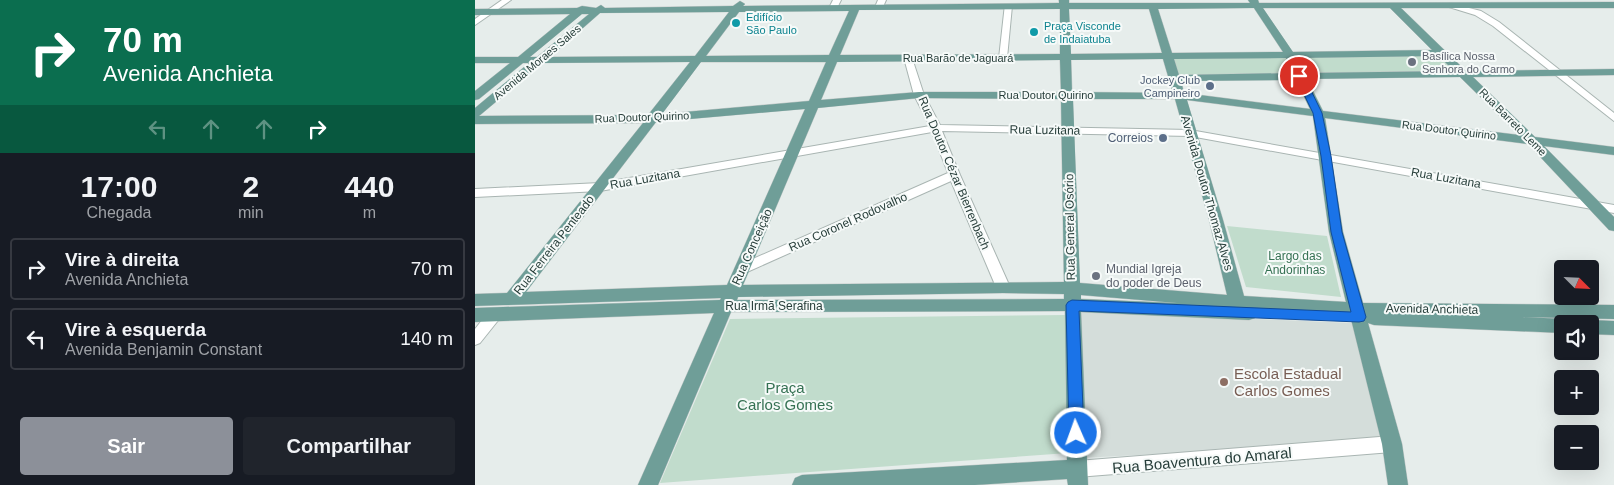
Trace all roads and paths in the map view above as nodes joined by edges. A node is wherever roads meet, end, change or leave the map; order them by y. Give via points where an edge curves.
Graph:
1 (507, 0) edge
2 (609, 0) edge
3 (1465, 0) edge
4 (1389, 2) edge
5 (1008, 3) edge
6 (1064, 3) edge
7 (1151, 3) edge
8 (1255, 3) edge
9 (835, 4) edge
10 (880, 4) edge
11 (1419, 4) junction
12 (595, 5) edge
13 (739, 5) edge
14 (1452, 5) junction
15 (1614, 5) edge
16 (855, 8) junction
17 (580, 10) junction
18 (475, 12) edge
19 (490, 12) junction
20 (475, 23) edge
21 (1441, 53) junction
22 (1167, 55) junction
23 (1290, 55) junction
24 (1065, 57) junction
25 (908, 58) junction
26 (1003, 58) junction
27 (521, 59) junction
28 (541, 59) junction
29 (833, 59) junction
30 (475, 60) edge
31 (697, 60) junction
32 (1555, 72) junction
33 (1614, 72) edge
34 (1463, 74) junction
35 (1299, 76) junction
36 (1175, 78) junction
37 (919, 95) junction
38 (1067, 95) junction
39 (1179, 96) junction
40 (475, 97) edge
41 (814, 104) junction
42 (1318, 113) junction
43 (475, 114) edge
44 (651, 118) junction
45 (1614, 118) edge
46 (475, 120) edge
47 (936, 128) junction
48 (1068, 131) junction
49 (1190, 133) junction
50 (1532, 141) junction
51 (1614, 152) edge
52 (793, 154) junction
53 (1326, 156) junction
54 (954, 175) junction
55 (600, 187) junction
56 (475, 193) edge
57 (1595, 206) junction
58 (1614, 209) edge
59 (1614, 226) edge
60 (742, 269) junction
61 (1003, 287) junction
62 (1072, 297) junction
63 (511, 299) junction
64 (730, 299) junction
65 (475, 300) edge
66 (1237, 302) junction
67 (1614, 312) edge
68 (1358, 313) junction
69 (495, 314) junction
70 (475, 315) edge
71 (1554, 325) edge
72 (1599, 327) edge
73 (1614, 328) edge
74 (475, 339) edge
75 (1392, 444) junction
76 (1078, 477) edge
77 (648, 485) edge
78 (802, 485) edge
79 (1398, 485) edge

1 - 19 street
2 - 12 main road
3 - 11 main road
4 - 8 main road
4 - 11 main road
4 - 21 main road, Rua Barreto Leme
5 - 6 main road
5 - 10 main road
5 - 26 street
6 - 7 main road
6 - 24 main road, Rua General Osório
7 - 8 main road
7 - 22 main road, Avenida Doutor Thomaz Alves
8 - 23 main road
9 - 13 main road
9 - 16 main road
10 - 16 main road
11 - 14 main road
12 - 13 main road
12 - 17 main road, Avenida Moraes Sales
12 - 28 main road, Avenida Moraes Sales
13 - 31 main road, Rua Ferreira Penteado
14 - 15 main road
14 - 32 street via 1485,17
16 - 29 main road, Rua Conceição
17 - 19 main road
17 - 27 main road, Avenida Moraes Sales
18 - 19 main road
19 - 20 street
21 - 23 main road, Rua Barão de Jaguará
21 - 34 main road, Rua Barreto Leme
22 - 23 main road, Rua Barão de Jaguará
22 - 24 main road, Rua Barão de Jaguará
22 - 36 main road, Avenida Doutor Thomaz Alves
23 - 35 main road
24 - 26 main road, Rua Barão de Jaguará
24 - 38 main road, Rua General Osório
25 - 26 main road, Rua Barão de Jaguará
25 - 29 main road, Rua Barão de Jaguará
25 - 37 street, Rua Doutor Cézar Bierrenbach
27 - 28 main road, Rua Barão de Jaguará
27 - 30 main road, Rua Barão de Jaguará
27 - 40 main road, Avenida Moraes Sales
28 - 31 main road, Rua Barão de Jaguará
28 - 43 main road, Avenida Moraes Sales
29 - 31 main road, Rua Barão de Jaguará
29 - 41 main road, Rua Conceição
31 - 44 main road, Rua Ferreira Penteado
32 - 33 main road
32 - 34 main road
32 - 45 street
34 - 35 main road
34 - 50 main road, Rua Barreto Leme
35 - 36 main road
35 - 42 main road
36 - 39 main road, Avenida Doutor Thomaz Alves
37 - 38 main road, Rua Doutor Quirino
37 - 41 main road, Rua Doutor Quirino
37 - 47 street, Rua Doutor Cézar Bierrenbach
38 - 39 main road, Rua Doutor Quirino
38 - 48 main road, Rua General Osório
39 - 42 main road, Rua Doutor Quirino
39 - 49 main road, Avenida Doutor Thomaz Alves
41 - 44 main road, Rua Doutor Quirino
41 - 52 main road, Rua Conceição
42 - 50 main road, Rua Doutor Quirino
42 - 53 main road
44 - 46 main road, Rua Doutor Quirino
44 - 55 main road, Rua Ferreira Penteado
47 - 48 street, Rua Luzitana
47 - 52 street, Rua Luzitana
47 - 54 street, Rua Doutor Cézar Bierrenbach
48 - 49 street, Rua Luzitana
48 - 62 main road, Rua General Osório
49 - 53 street, Rua Luzitana
49 - 66 main road, Avenida Doutor Thomaz Alves
50 - 51 main road, Rua Doutor Quirino
50 - 57 main road, Rua Barreto Leme
52 - 55 street, Rua Luzitana
52 - 60 main road, Rua Conceição
53 - 57 street, Rua Luzitana
53 - 68 main road via 1336,232
54 - 60 street, Rua Coronel Rodovalho
54 - 61 street, Rua Doutor Cézar Bierrenbach
55 - 56 street, Rua Luzitana
55 - 63 main road, Rua Ferreira Penteado
57 - 58 street, Rua Luzitana
57 - 59 main road, Rua Barreto Leme
60 - 64 main road, Rua Conceição
61 - 62 main road, Rua Irmã Serafina
61 - 64 main road, Rua Irmã Serafina
62 - 64 main road, Rua Irmã Serafina
62 - 66 main road, Avenida Anchieta
62 - 68 main road, Avenida Anchieta
62 - 76 main road, Rua General Osório
63 - 64 main road, Rua Irmã Serafina
63 - 65 main road, Rua Irmã Serafina
64 - 69 main road, Rua Irmã Serafina
64 - 77 main road, Rua Conceição
66 - 68 main road, Avenida Anchieta
67 - 68 main road, Avenida Anchieta
68 - 71 main road, Avenida Anchieta
68 - 75 main road
69 - 70 main road, Rua Irmã Serafina
69 - 74 street
72 - 73 main road
75 - 76 street, Rua Boaventura do Amaral
75 - 79 main road
76 - 78 main road, Rua Boaventura do Amaral

